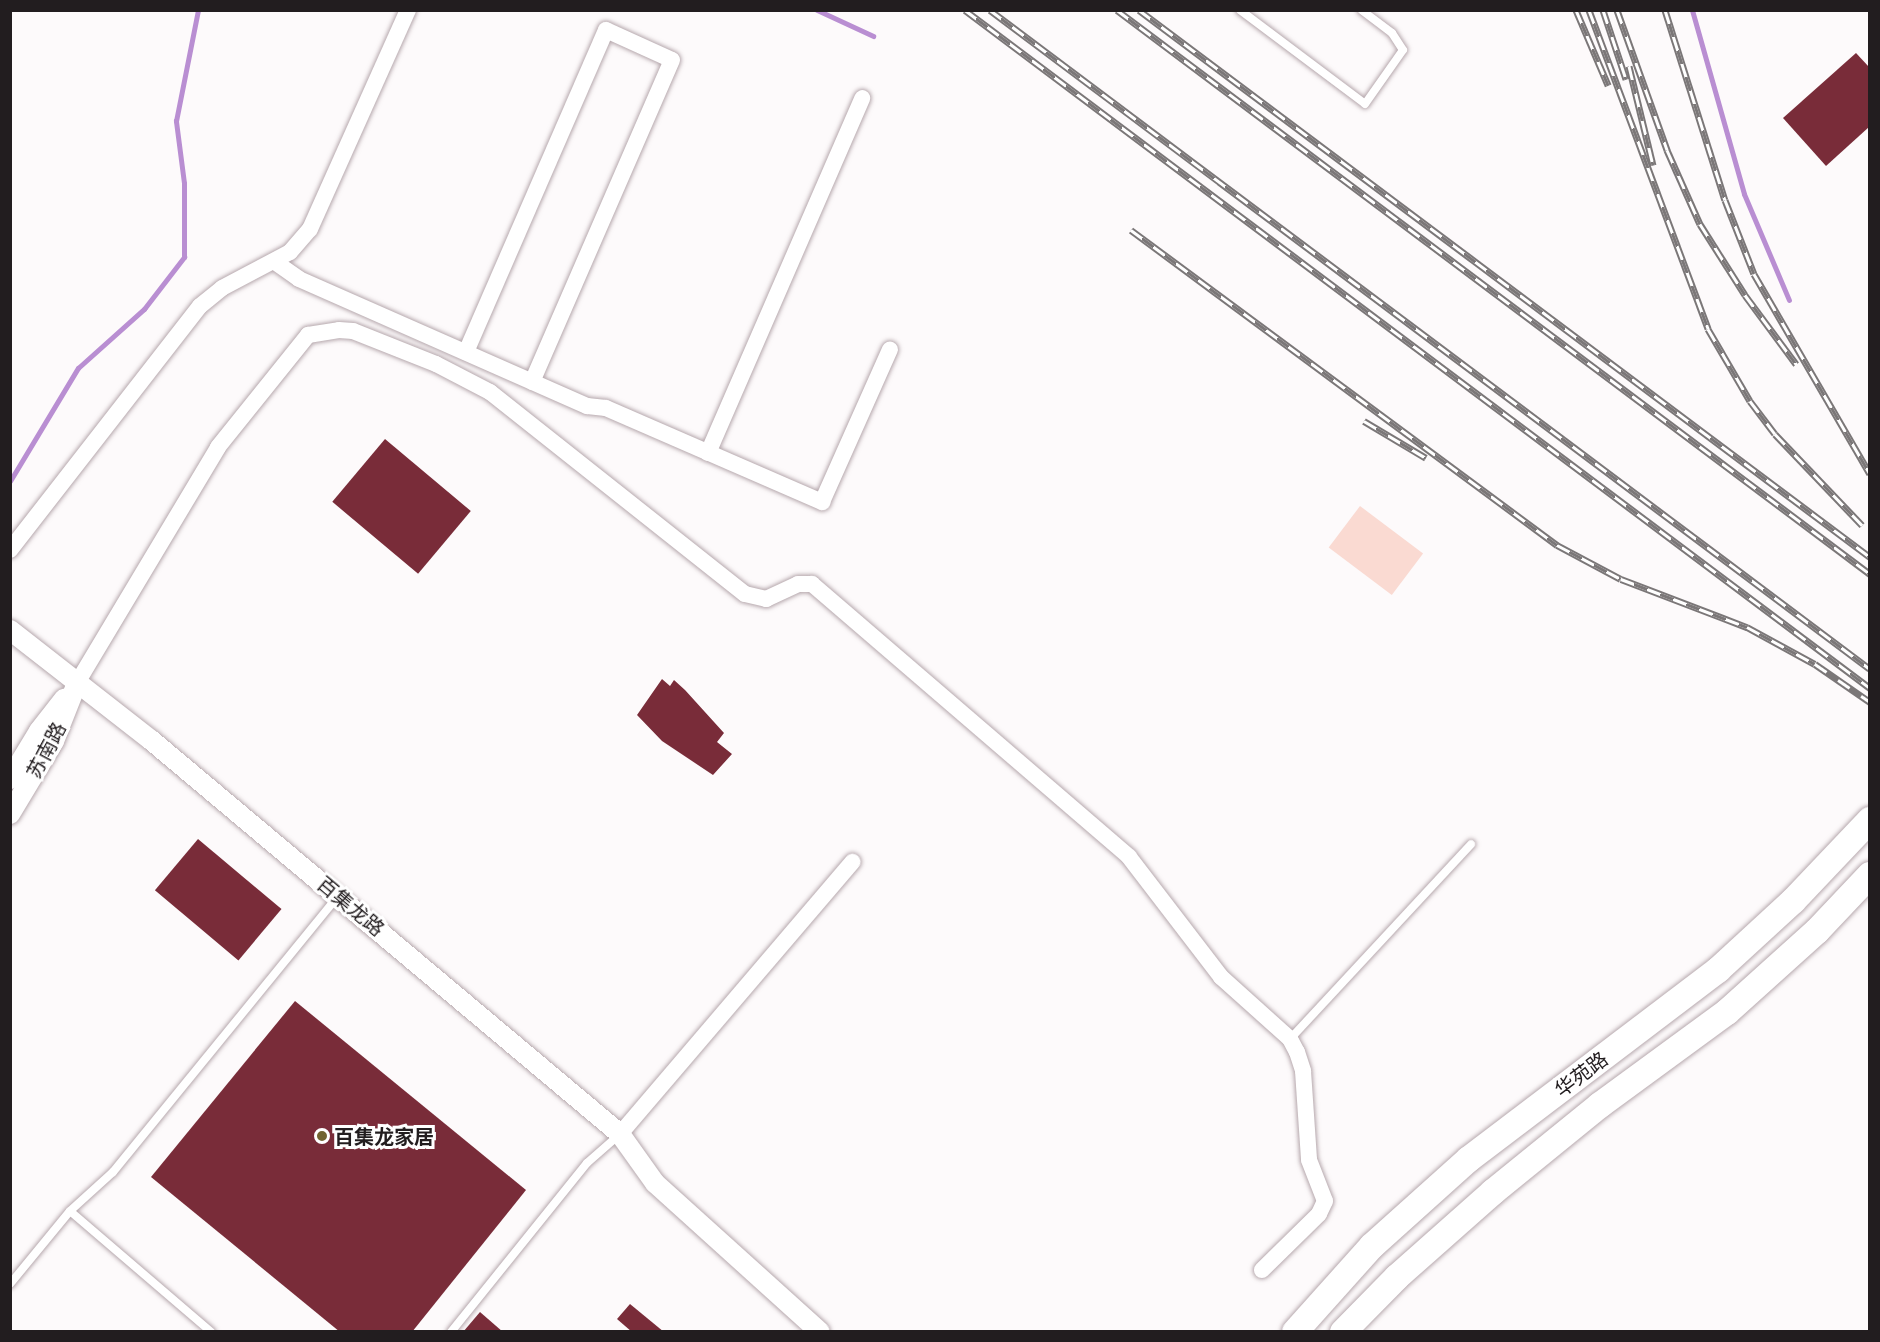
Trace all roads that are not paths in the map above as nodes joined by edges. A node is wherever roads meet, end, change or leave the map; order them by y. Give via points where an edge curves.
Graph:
1 (408, 10) edge
2 (1240, 10) edge
3 (1362, 10) edge
4 (862, 98) dead end
5 (274, 262) junction
6 (890, 349) dead end
7 (466, 352) junction
8 (532, 382) junction
9 (708, 453) junction
10 (10, 550) edge
11 (10, 630) edge
12 (77, 683) junction
13 (10, 778) edge
14 (10, 814) edge
15 (1869, 820) edge
16 (1471, 844) dead end
17 (852, 862) dead end
18 (1869, 875) edge
19 (338, 896) junction
20 (1290, 1039) junction
21 (620, 1134) junction
22 (70, 1211) junction
23 (1262, 1270) dead end
24 (10, 1284) edge
25 (817, 1330) edge
26 (212, 1332) edge
27 (451, 1332) edge
28 (1295, 1332) edge
29 (1343, 1332) edge

1 - 5 street via 310,229 290,252
2 - 3 lane via 1365,104 1403,50 1392,33
4 - 9 street
5 - 7 street via 299,279
5 - 10 street via 222,288 200,306
6 - 9 street via 822,502
7 - 8 street
7 - 8 street via 606,30 672,60
8 - 9 street
11 - 12 street
12 - 13 street, 苏南路 via 39,731
12 - 14 street, 苏南路 via 54,741
12 - 19 street, 百集龙路
12 - 20 street via 218,447 282,363 308,335 353,331 436,364 490,392 745,594 766,599 798,584 812,585 1114,842 1221,977
15 - 28 main road, 华苑路 via 1793,901 1718,970 1469,1159 1372,1246
16 - 20 lane
17 - 21 street
18 - 29 main road, 华苑路 via 1816,931 1727,1011 1600,1105 1493,1192 1397,1277
19 - 21 street, 百集龙路
19 - 22 lane via 113,1172
20 - 23 street via 1303,1071 1309,1160 1325,1201 1319,1214
21 - 25 street, 百集龙路 via 655,1183
21 - 27 lane via 587,1163
22 - 24 lane
22 - 26 lane

